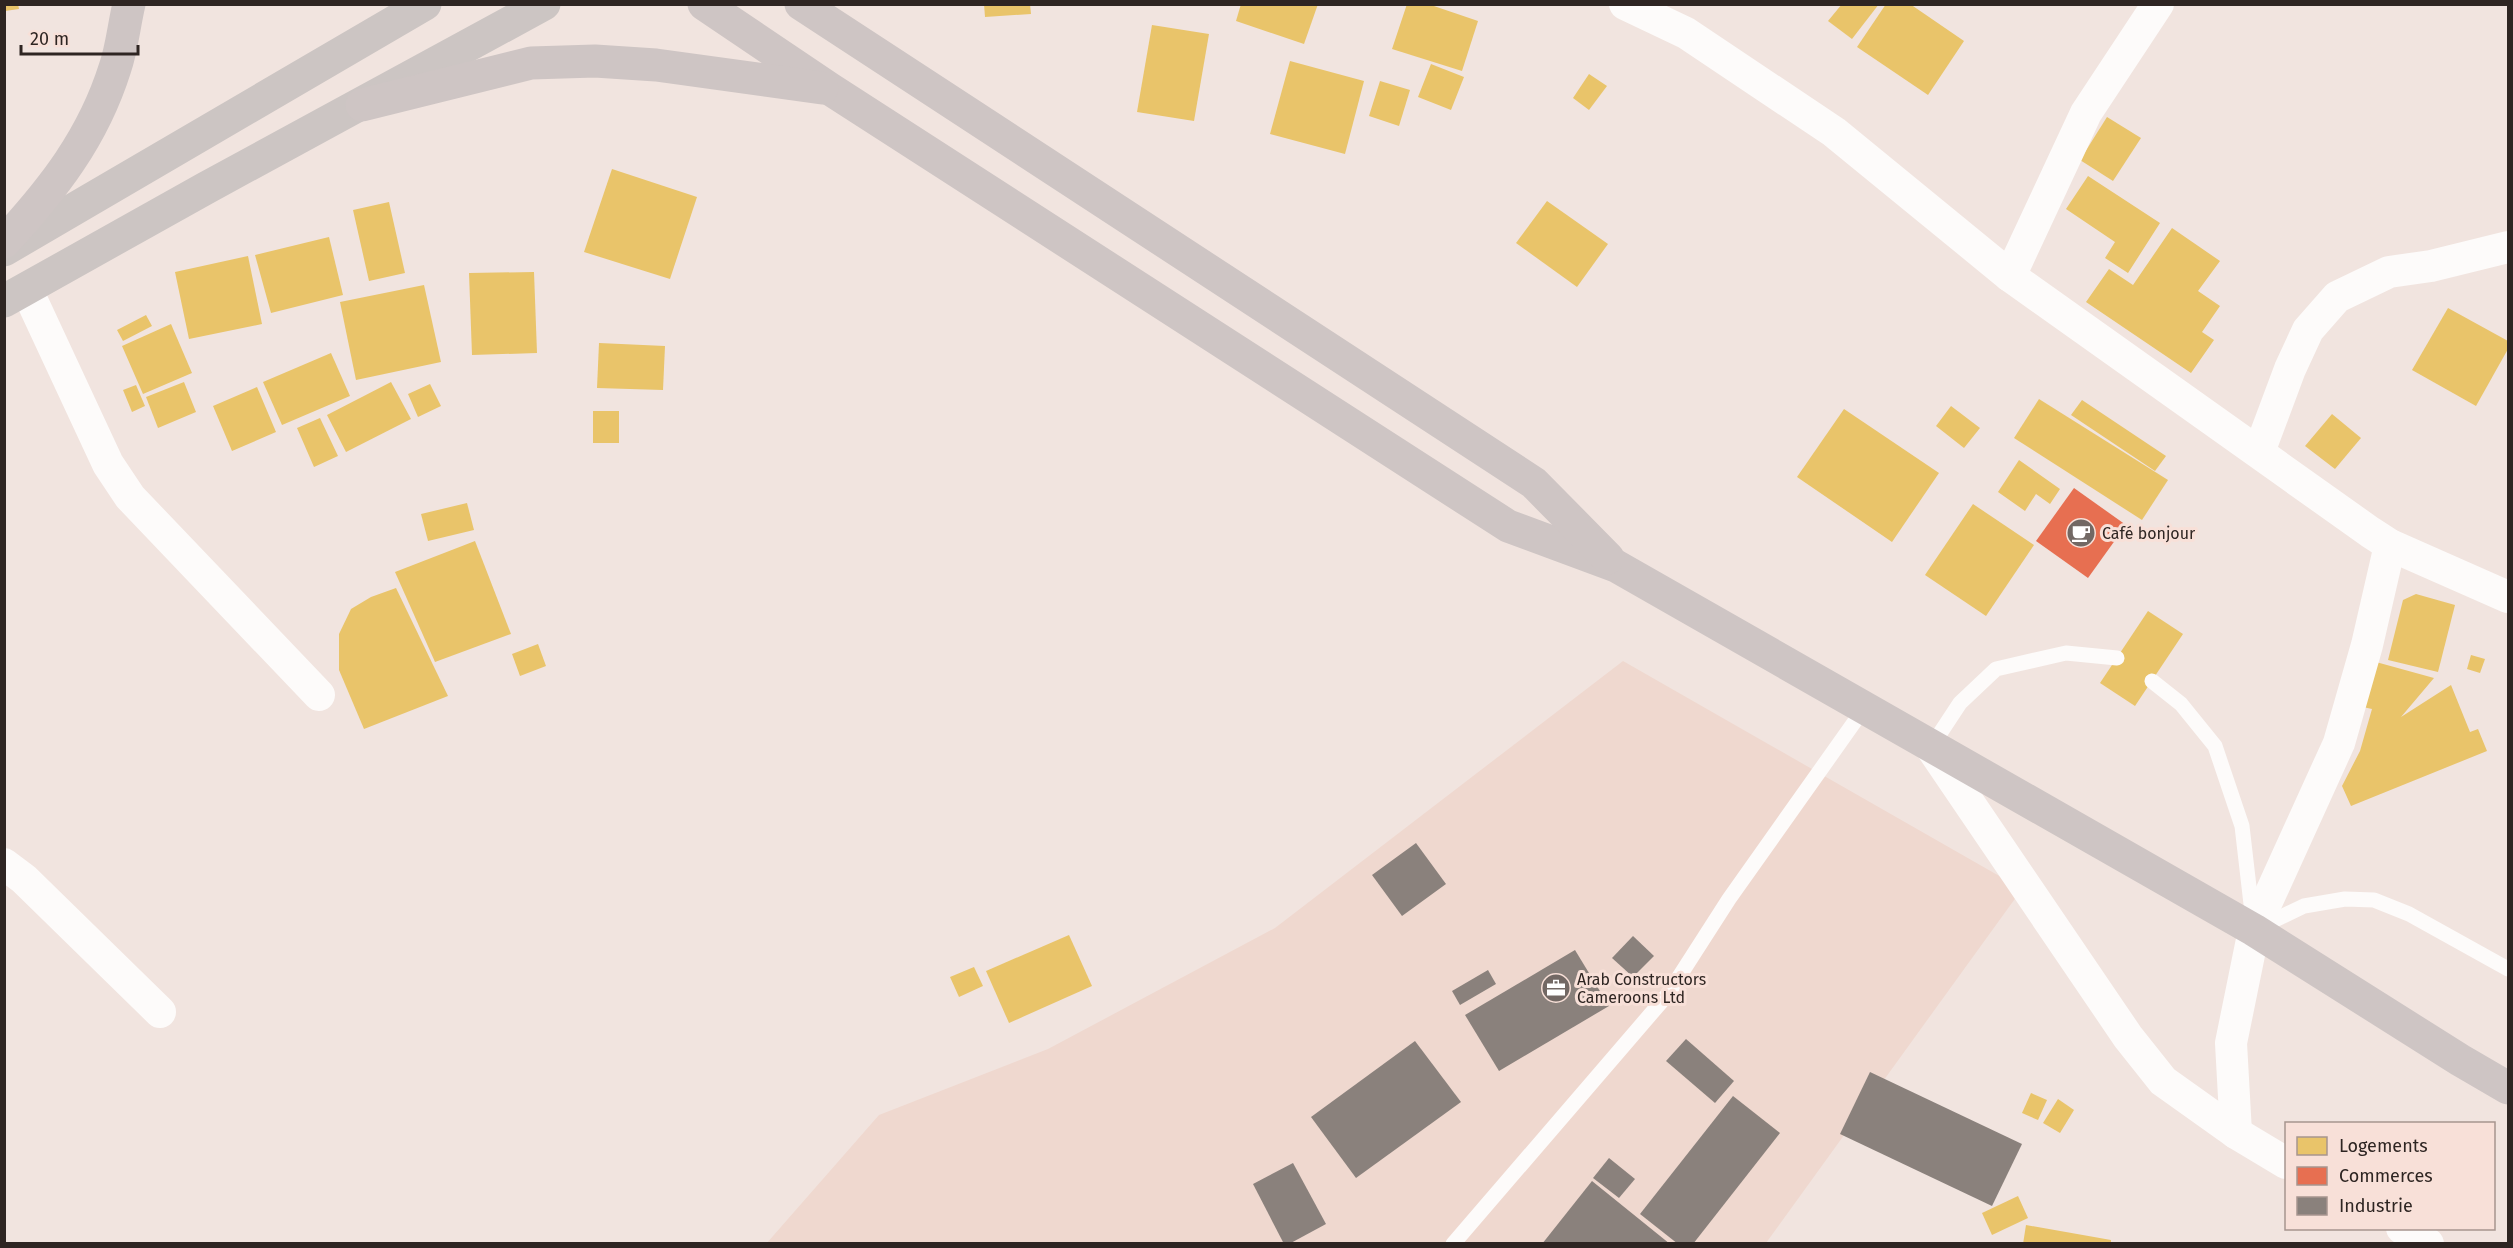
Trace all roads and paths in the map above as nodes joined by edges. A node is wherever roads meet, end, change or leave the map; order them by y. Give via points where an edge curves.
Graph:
1 (129, 4) edge
2 (425, 4) edge
3 (544, 4) edge
4 (704, 4) edge
5 (801, 4) edge
6 (1625, 4) edge
7 (2158, 4) edge
8 (830, 89) junction
9 (362, 105) junction
10 (4, 242) edge
11 (2508, 247) edge
12 (4, 250) edge
13 (2010, 276) junction
14 (16, 295) edge
15 (2259, 452) junction
16 (2391, 545) junction
17 (1616, 566) junction
18 (2508, 597) edge
19 (2116, 658) dead end
20 (2151, 681) dead end
21 (319, 695) dead end
22 (1865, 707) junction
23 (1931, 747) junction
24 (4, 864) edge
25 (2254, 930) junction
26 (2508, 969) edge
27 (159, 1012) dead end
28 (2508, 1088) edge
29 (2236, 1133) junction
30 (2285, 1162) edge
31 (2405, 1230) edge
32 (1453, 1244) edge
33 (2428, 1244) edge

1 - 10 highway via 116,68 82,144 44,199
2 - 12 main road
3 - 9 main road
4 - 8 highway
5 - 17 highway via 1534,483
6 - 13 street via 1686,33 1834,132
7 - 13 street via 2086,113
8 - 9 highway via 656,64 531,63
8 - 17 highway via 1508,525
9 - 14 main road
11 - 15 street via 2389,272 2337,297 2308,330
13 - 15 street
14 - 21 street via 130,497
15 - 16 street
16 - 18 street
16 - 25 street via 2339,743
17 - 22 highway
19 - 23 lane via 2066,653 1996,669 1960,703
20 - 25 lane via 2181,704 2215,746 2242,826
22 - 23 highway
22 - 32 lane via 1729,899 1668,994
23 - 25 highway
23 - 29 street via 2128,1037 2163,1081
24 - 27 street
25 - 26 lane via 2304,906 2345,899 2374,900 2409,914
25 - 28 highway
25 - 29 street via 2230,1042
29 - 30 street
31 - 33 street

